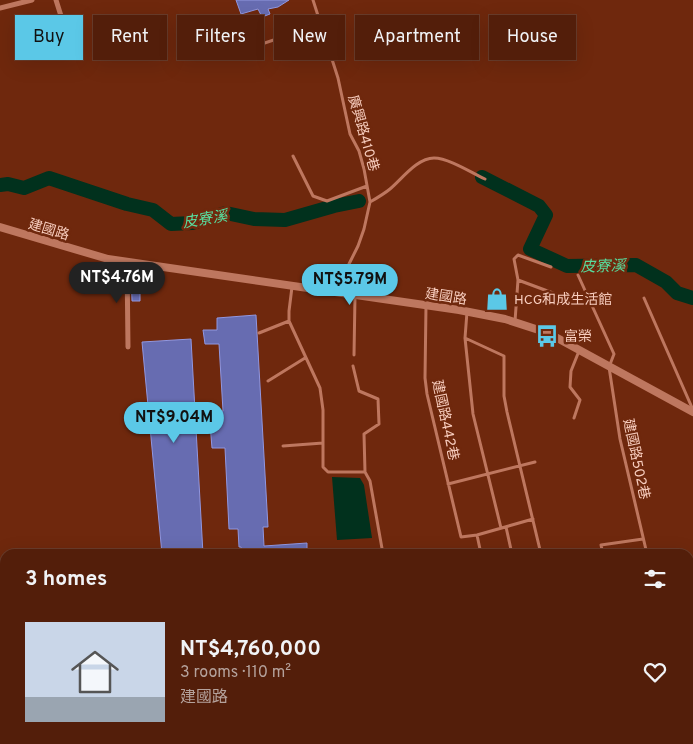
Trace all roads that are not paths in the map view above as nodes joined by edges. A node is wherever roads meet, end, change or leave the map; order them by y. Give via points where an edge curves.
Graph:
1 (32, 0) edge
2 (56, 0) edge
3 (313, 0) edge
4 (0, 8) edge
5 (61, 15) edge
6 (318, 15) edge
7 (332, 60) edge
8 (293, 156) dead end
9 (485, 179) dead end
10 (367, 186) junction
11 (370, 202) junction
12 (0, 227) edge
13 (127, 261) junction
14 (551, 267) dead end
15 (578, 275) dead end
16 (518, 280) junction
17 (292, 286) junction
18 (351, 295) junction
19 (561, 296) dead end
20 (644, 298) dead end
21 (426, 305) junction
22 (467, 312) junction
23 (290, 321) junction
24 (515, 322) junction
25 (259, 333) dead end
26 (465, 338) junction
27 (128, 348) dead end
28 (579, 350) junction
29 (354, 355) dead end
30 (305, 358) junction
31 (353, 366) dead end
32 (610, 367) junction
33 (268, 381) dead end
34 (693, 411) edge
35 (574, 418) dead end
36 (323, 443) junction
37 (283, 446) dead end
38 (535, 462) dead end
39 (520, 466) junction
40 (365, 472) junction
41 (489, 474) junction
42 (448, 484) junction
43 (533, 519) junction
44 (506, 527) junction
45 (501, 528) junction
46 (477, 535) junction
47 (643, 539) junction
48 (382, 549) edge
49 (481, 549) edge
50 (511, 549) edge
51 (540, 549) edge
52 (602, 549) edge
53 (646, 549) edge

1 - 4 street
2 - 5 street
3 - 6 lane, 廣興路410巷
7 - 10 lane, 廣興路410巷 via 350,134 359,151
8 - 10 lane via 313,196 327,201
9 - 11 lane via 448,161 427,159
10 - 11 lane, 廣興路410巷
11 - 18 lane via 364,229 349,264
12 - 13 street, 建國路 via 108,259
13 - 17 street, 建國路
13 - 27 street
14 - 16 lane via 518,255 514,259
15 - 32 lane, 建國路502巷 via 614,354
16 - 19 lane
16 - 24 lane
17 - 18 street, 建國路
17 - 23 lane
18 - 21 street, 建國路
18 - 29 lane
20 - 34 lane
21 - 22 street, 建國路
21 - 42 lane, 建國路442巷 via 426,386
22 - 24 street, 建國路
22 - 26 lane
23 - 25 lane
23 - 30 lane
24 - 28 street, 建國路 via 548,333
26 - 39 lane via 504,356 504,396
26 - 41 lane via 473,414
28 - 32 street, 建國路
28 - 35 lane via 571,371 570,386 580,400
30 - 33 lane
30 - 36 lane via 320,388
31 - 40 lane via 359,391 378,399 380,424 364,434
32 - 34 street, 建國路
32 - 47 lane, 建國路502巷 via 620,439
36 - 37 lane
36 - 40 lane via 323,467 328,472
38 - 39 lane
39 - 41 lane
39 - 43 lane
40 - 48 lane via 370,482
41 - 42 lane
41 - 45 lane
42 - 46 lane, 建國路442巷 via 462,537
43 - 44 lane
43 - 51 lane
44 - 45 lane
44 - 50 lane
45 - 46 lane
46 - 49 lane
47 - 52 lane via 601,545
47 - 53 lane, 建國路502巷

